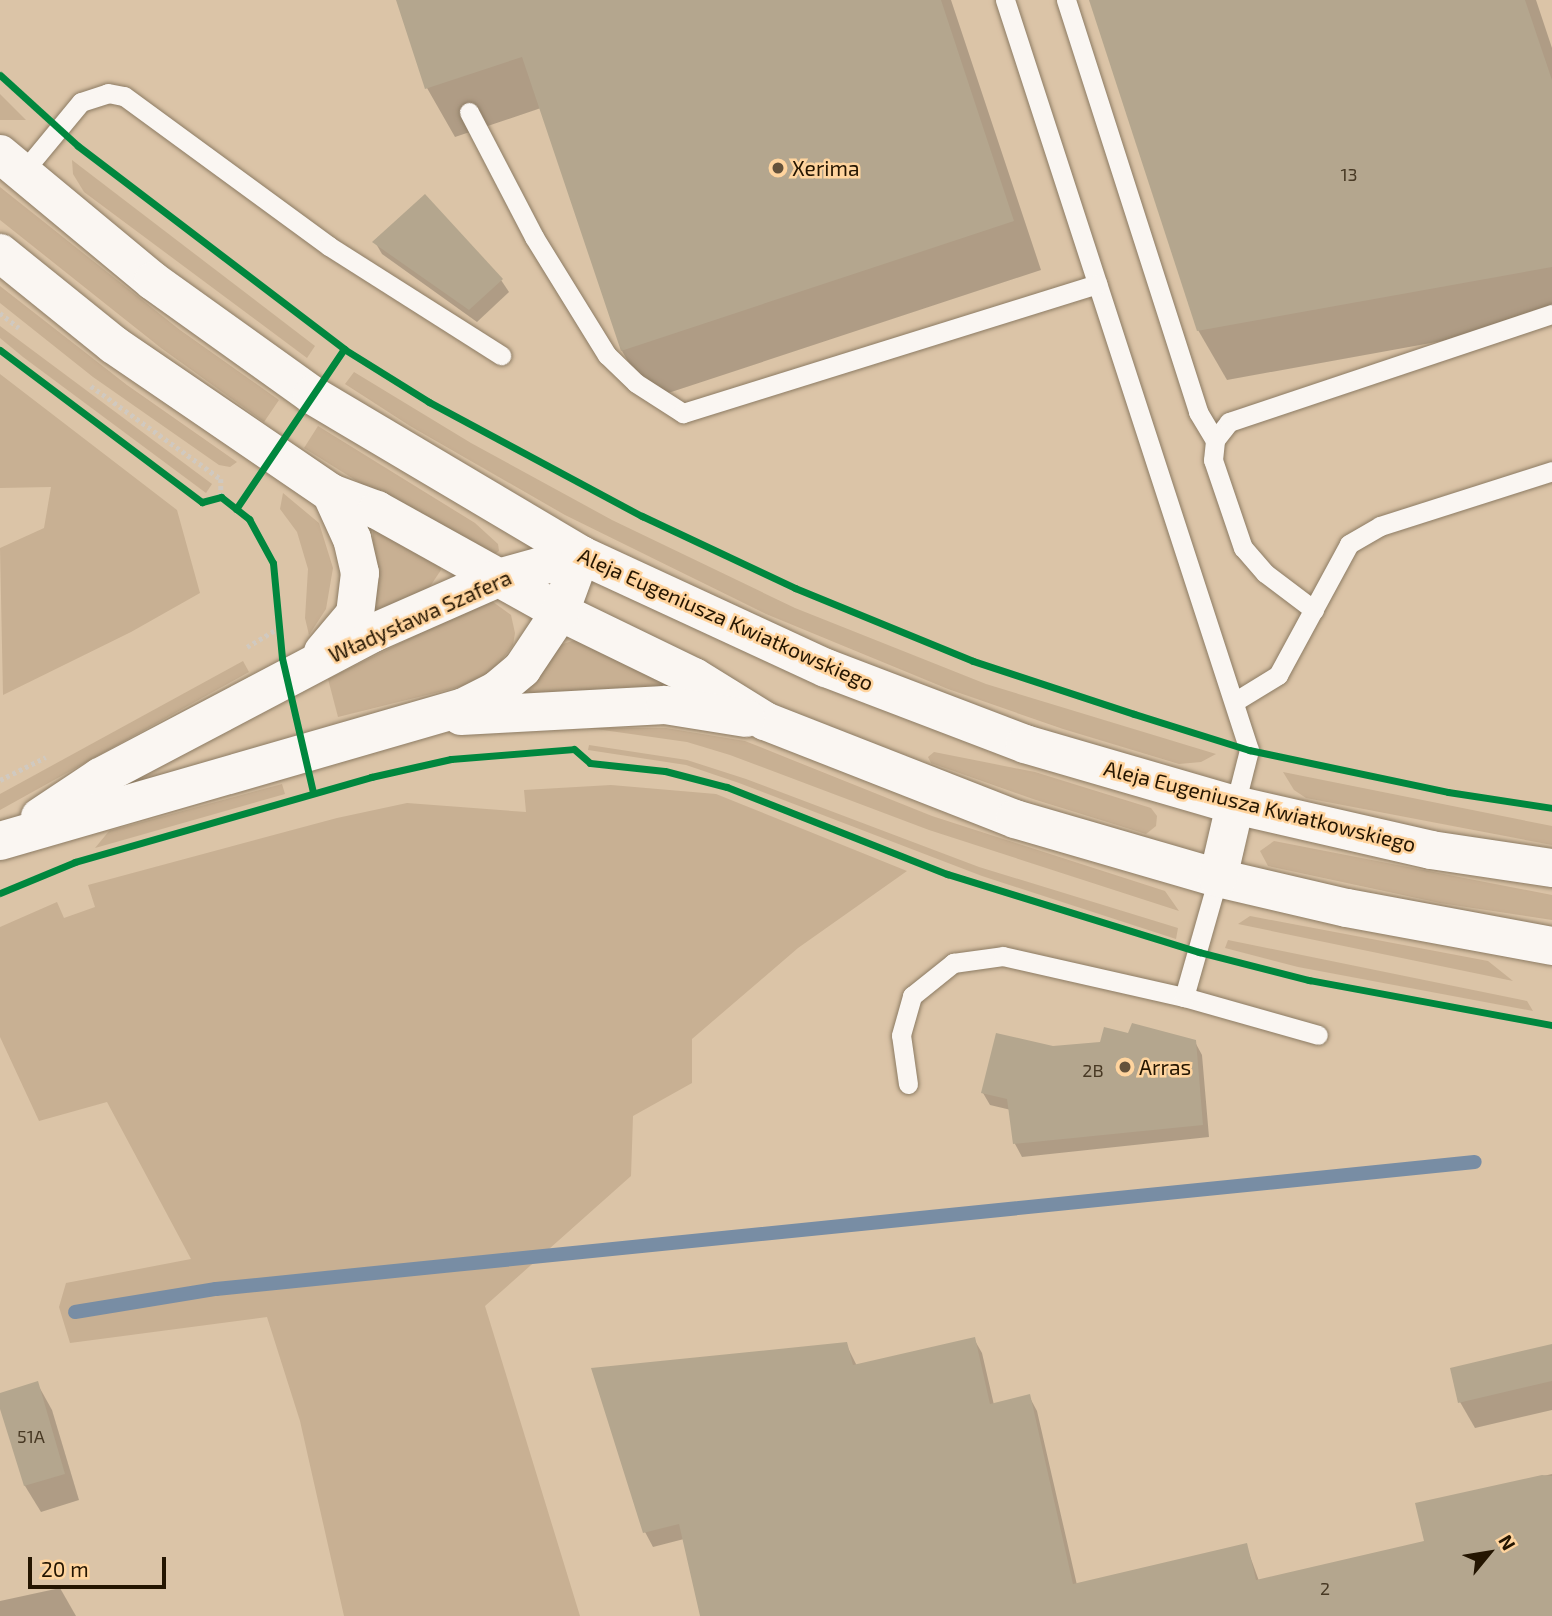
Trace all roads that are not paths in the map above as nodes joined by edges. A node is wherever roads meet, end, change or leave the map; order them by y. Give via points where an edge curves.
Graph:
1 (1004, 0) edge
2 (1066, 0) edge
3 (469, 112) dead end
4 (11, 163) edge
5 (0, 253) edge
6 (1097, 284) junction
7 (1552, 314) edge
8 (502, 355) dead end
9 (1215, 440) junction
10 (1552, 471) edge
11 (331, 493) junction
12 (581, 555) junction
13 (498, 578) junction
14 (1314, 610) junction
15 (560, 612) junction
16 (287, 679) junction
17 (1234, 702) junction
18 (438, 718) junction
19 (765, 721) junction
20 (1235, 805) junction
21 (5, 839) edge
22 (1552, 868) edge
23 (1218, 878) junction
24 (1552, 946) edge
25 (1184, 997) junction
26 (1318, 1035) dead end
27 (908, 1084) dead end

1 - 6 lane
2 - 9 lane via 1198,412
3 - 6 lane via 534,237 607,355 635,383 683,413
4 - 8 lane via 81,102 108,93 124,96 329,246
4 - 12 street, Aleja Eugeniusza Kwiatkowskiego via 153,281 312,395
5 - 11 street via 114,345
6 - 17 lane
7 - 9 lane via 1229,422
9 - 14 lane via 1213,460 1243,548 1265,573
10 - 14 lane via 1380,526 1349,544
11 - 13 street via 377,510
11 - 16 street, Władysława Szafera via 352,539 360,573 355,614 325,650
12 - 13 street, Władysława Szafera
12 - 15 street, Władysława Szafera
12 - 20 street, Aleja Eugeniusza Kwiatkowskiego via 851,677 1025,744
13 - 15 street
13 - 16 street, Władysława Szafera via 373,633
14 - 17 lane via 1278,675
15 - 18 street, Władysława Szafera via 522,669 497,690
15 - 19 street via 694,677
16 - 21 street, Władysława Szafera via 100,777
17 - 20 lane via 1250,750
18 - 19 street, Władysława Szafera via 665,705
18 - 21 street, Władysława Szafera
19 - 23 street via 1015,820
20 - 22 street, Aleja Eugeniusza Kwiatkowskiego via 1431,850
20 - 23 street
23 - 24 street via 1347,908
23 - 25 lane
25 - 26 lane
25 - 27 lane via 1003,956 953,963 912,996 901,1035

